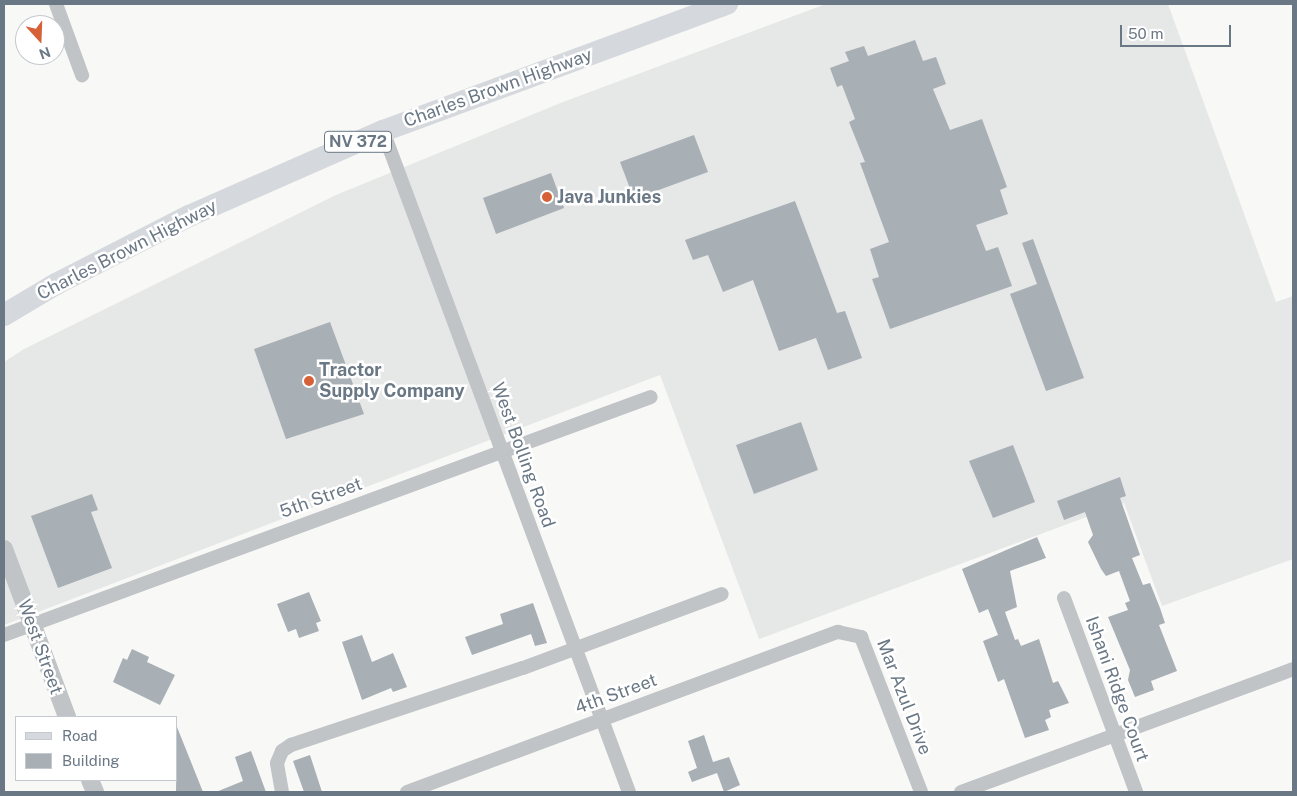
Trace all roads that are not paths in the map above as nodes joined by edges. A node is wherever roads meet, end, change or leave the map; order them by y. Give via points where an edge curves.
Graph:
1 (56, 4) edge
2 (727, 4) edge
3 (82, 75) dead end
4 (383, 131) junction
5 (4, 315) edge
6 (651, 397) dead end
7 (502, 452) junction
8 (4, 549) edge
9 (722, 594) dead end
10 (1064, 598) dead end
11 (32, 625) junction
12 (838, 632) joint
13 (4, 635) edge
14 (575, 647) junction
15 (1293, 669) edge
16 (66, 716) edge
17 (602, 720) junction
18 (1115, 736) junction
19 (282, 792) edge
20 (406, 792) edge
21 (629, 792) edge
22 (921, 792) edge
23 (961, 792) edge
24 (1136, 792) edge

1 - 3 street
2 - 4 main road, Charles Brown Highway / NV 372
4 - 5 main road, Charles Brown Highway / NV 372 via 189,216 56,284
4 - 7 street, West Bolling Road
6 - 7 street, 5th Street
7 - 11 street, 5th Street
7 - 14 street, West Bolling Road
8 - 11 street, West Street
9 - 14 street
10 - 18 street, Ishani Ridge Court
11 - 13 street, 5th Street
11 - 16 street, West Street
12 - 17 street, 4th Street
12 - 22 street, Mar Azul Drive via 861,637
14 - 17 street, West Bolling Road
14 - 19 street via 523,668 291,744 282,751 277,763
15 - 18 street
17 - 20 street, 4th Street
17 - 21 street, West Bolling Road
18 - 23 street
18 - 24 street, Ishani Ridge Court

